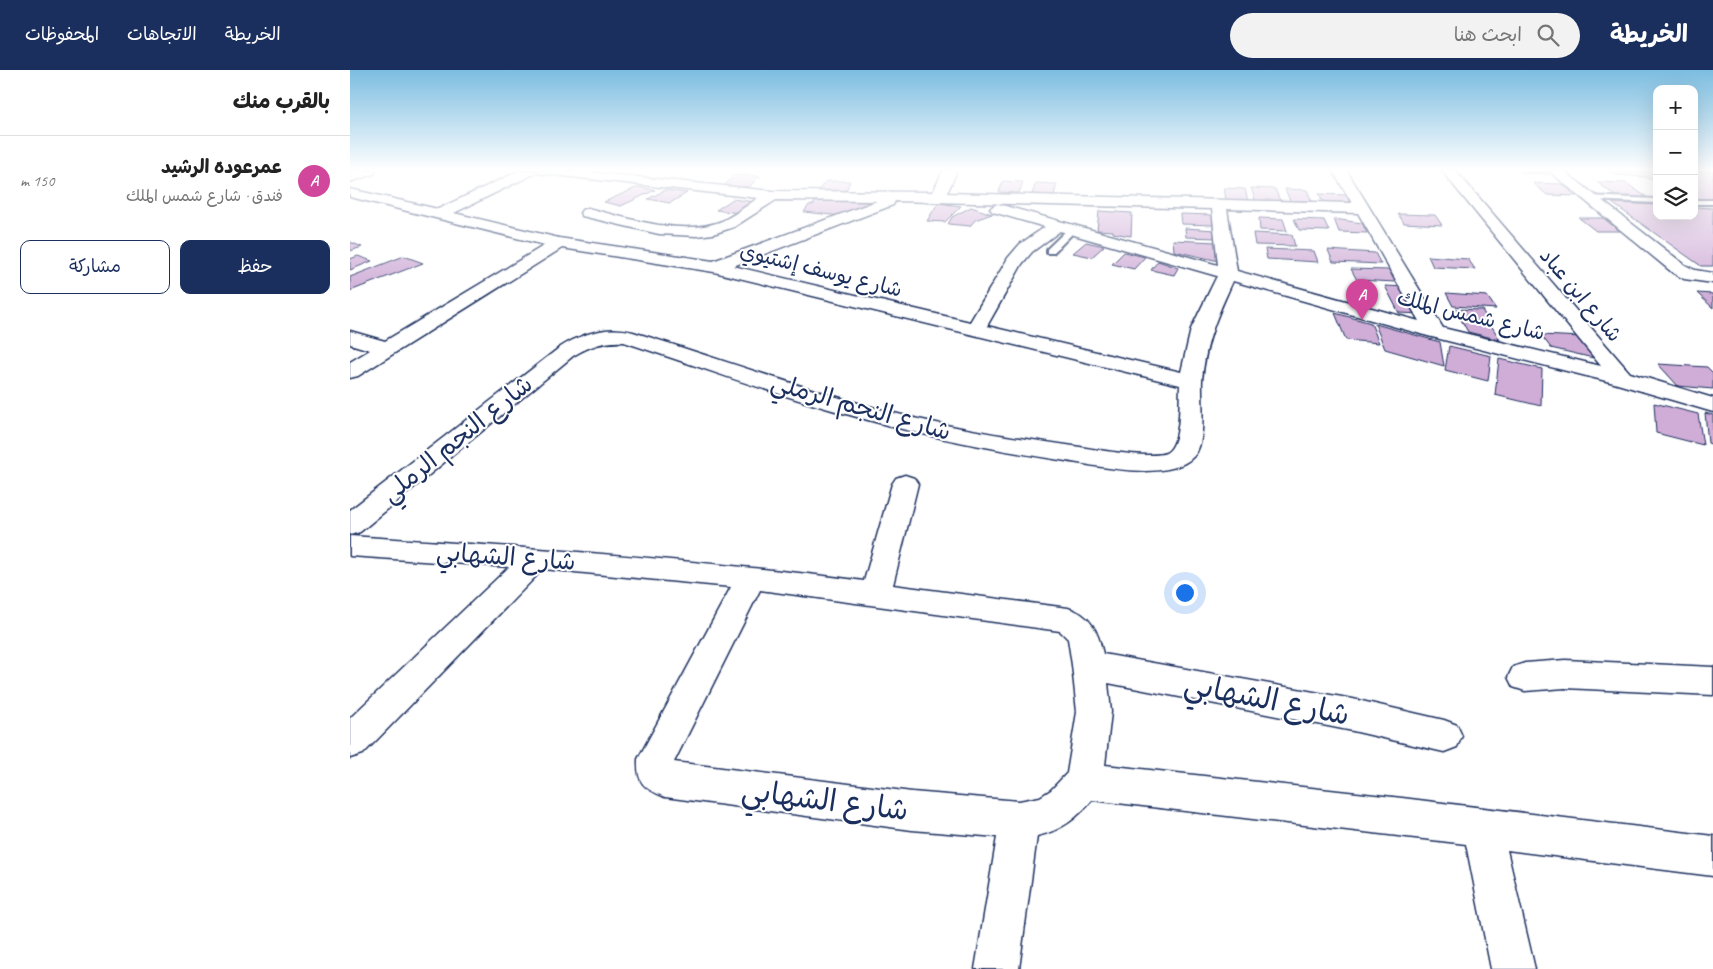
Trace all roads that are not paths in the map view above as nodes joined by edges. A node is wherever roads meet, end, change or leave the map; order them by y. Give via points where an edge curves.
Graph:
1 (436, 213) edge
2 (745, 213) edge
3 (859, 213) edge
4 (1011, 213) edge
5 (1221, 213) edge
6 (1365, 213) edge
7 (1484, 213) edge
8 (1609, 213) edge
9 (440, 214) joint
10 (588, 214) dead end
11 (1065, 228) junction
12 (559, 243) junction
13 (1050, 251) dead end
14 (714, 268) junction
15 (1228, 272) junction
16 (1713, 278) edge
17 (975, 330) junction
18 (1435, 332) junction
19 (350, 337) edge
20 (386, 348) junction
21 (350, 370) edge
22 (1622, 378) junction
23 (1191, 381) junction
24 (1713, 405) edge
25 (905, 484) dead end
26 (350, 524) edge
27 (350, 546) edge
28 (536, 558) junction
29 (751, 578) junction
30 (876, 594) junction
31 (1089, 665) junction
32 (1525, 677) dead end
33 (1713, 681) edge
34 (1444, 736) dead end
35 (350, 742) edge
36 (1084, 781) junction
37 (1019, 820) junction
38 (1482, 828) junction
39 (1713, 856) edge
40 (997, 969) edge
41 (1513, 969) edge

1 - 9 street, شارع يوسف إشتيوي
2 - 10 street via 728,224 703,231 677,232
3 - 14 street
4 - 11 street, شارع شمس الملك
5 - 15 street
6 - 18 street
7 - 22 street, شارع ابن عباد
8 - 16 street via 1680,269
9 - 12 street, شارع يوسف إشتيوي
11 - 13 lane
11 - 15 street, شارع شمس الملك
11 - 17 street via 1026,248 1014,262
12 - 14 street, شارع يوسف إشتيوي
12 - 20 street
14 - 17 street, شارع يوسف إشتيوي
15 - 18 street, شارع شمس الملك
15 - 23 street, شارع النجم الرملي via 1201,329
17 - 23 street, شارع يوسف إشتيوي
18 - 22 street, شارع شمس الملك
19 - 20 street
20 - 21 street
22 - 24 street, شارع شمس الملك
23 - 26 street, شارع النجم الرملي via 1189,436 1185,451 1174,459 1138,462 1002,444 944,432 886,418 626,336 592,337 566,352
25 - 30 street
27 - 28 street, شارع الشهابي
28 - 29 street, شارع الشهابي
28 - 35 street
29 - 30 street, شارع الشهابي
29 - 37 street, شارع الشهابي via 656,759 656,773 665,779 912,812
30 - 31 street, شارع الشهابي via 1068,620 1082,636
31 - 34 street, شارع الشهابي via 1353,715
31 - 36 street, شارع الشهابي via 1094,712
32 - 33 street via 1565,674
36 - 37 street, شارع الشهابي via 1046,816
36 - 38 street
37 - 40 street
38 - 39 street
38 - 41 street

